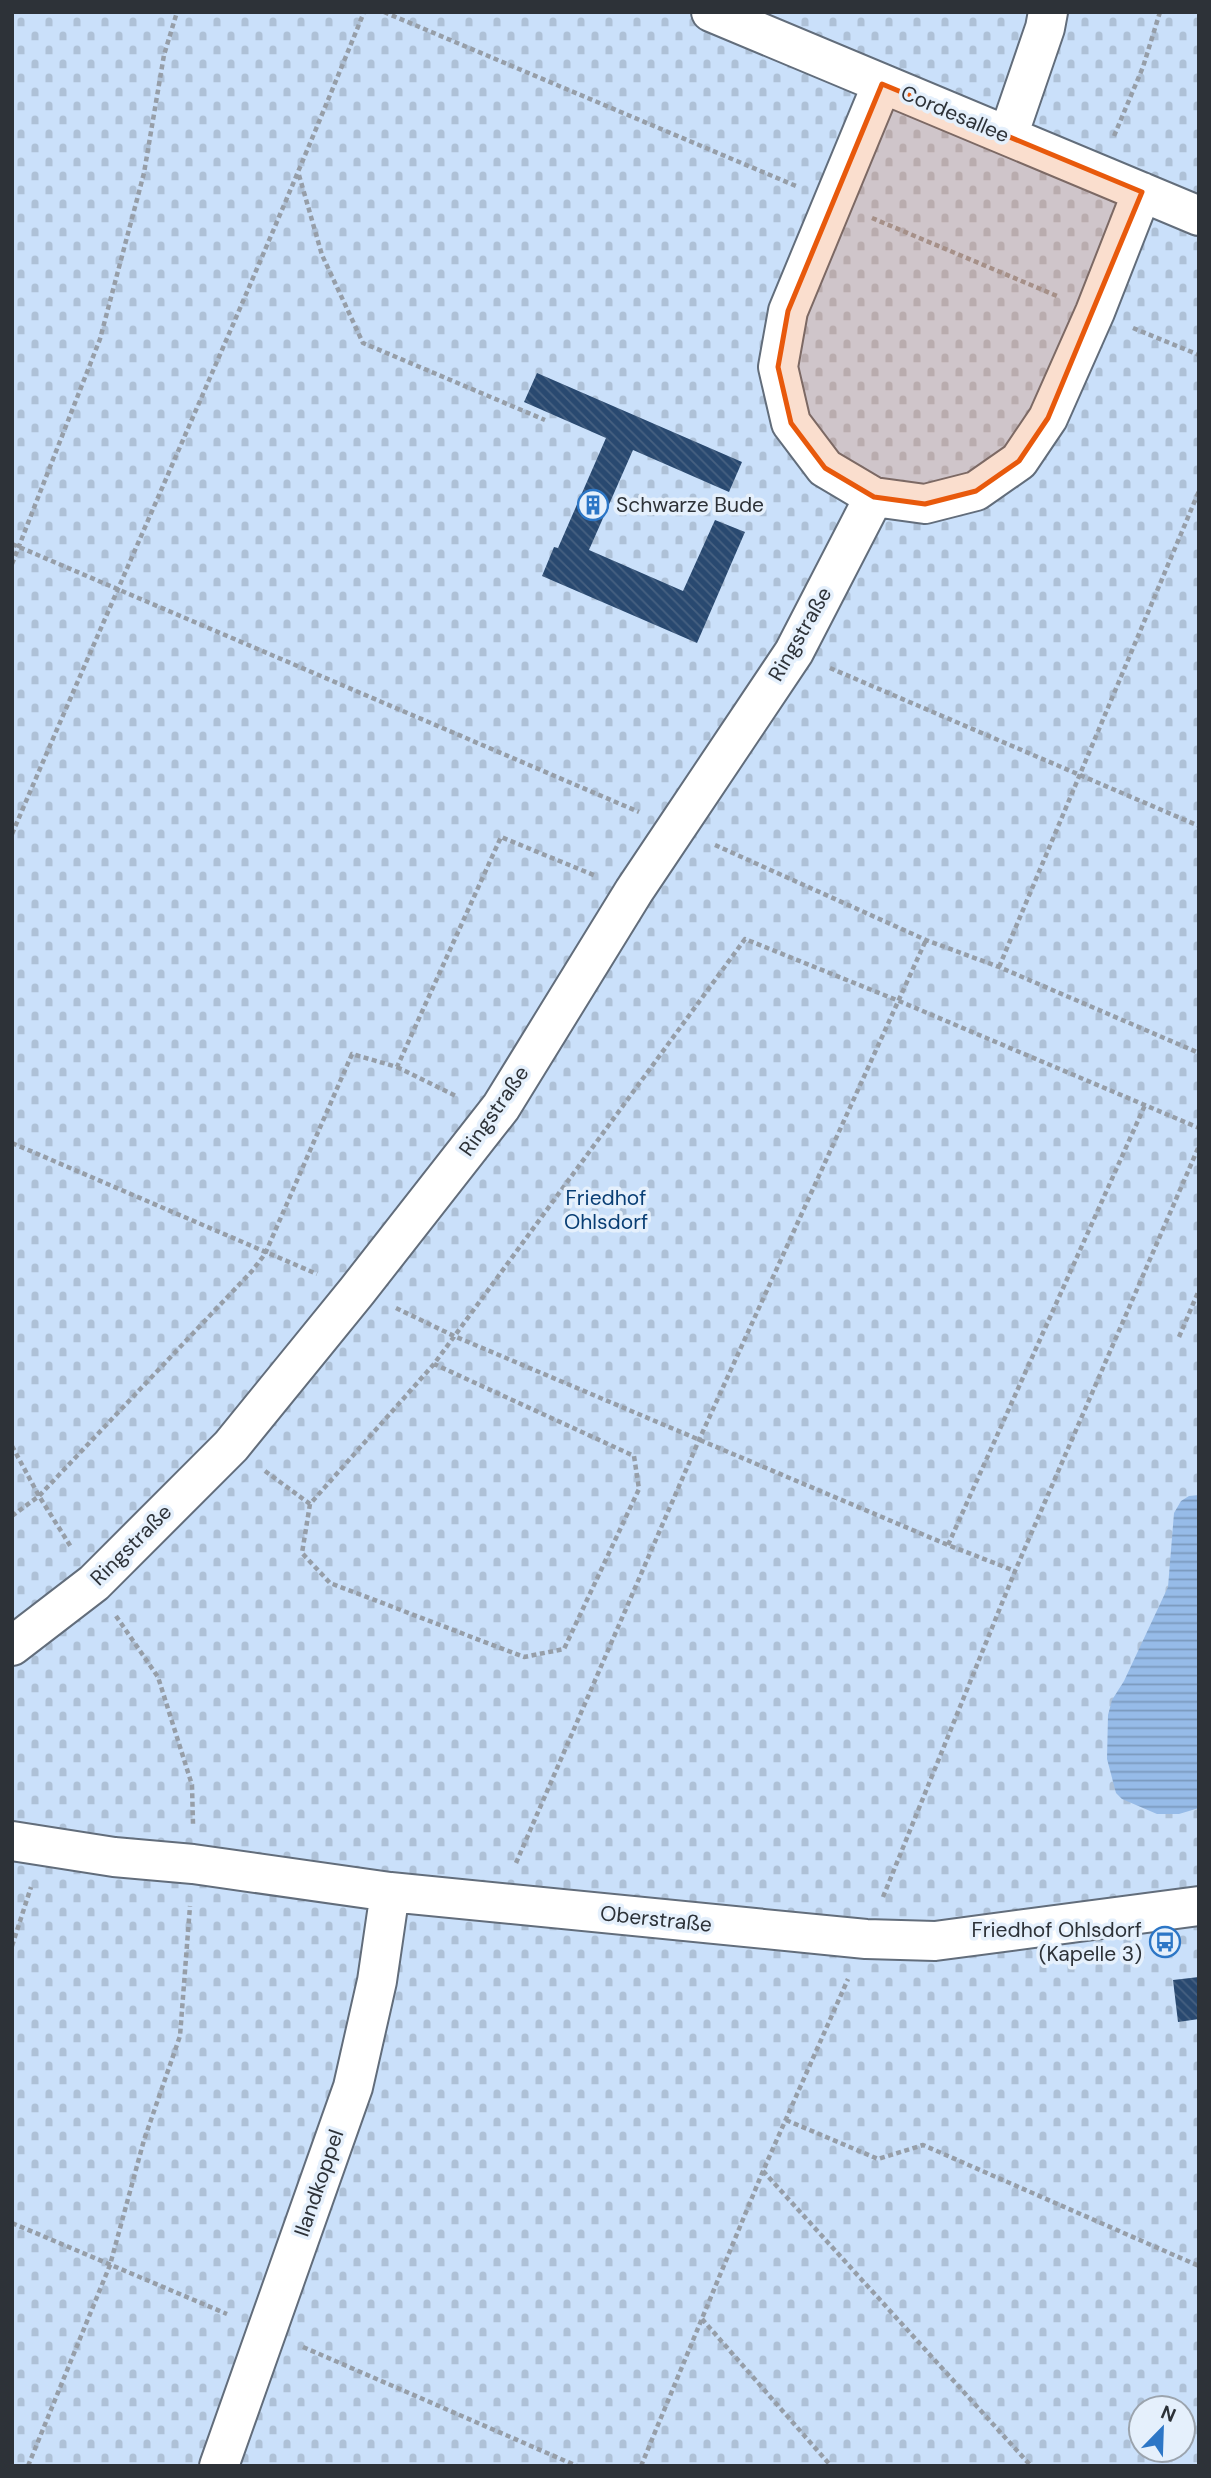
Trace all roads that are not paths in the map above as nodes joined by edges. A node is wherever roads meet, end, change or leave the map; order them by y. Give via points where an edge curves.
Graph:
1 (711, 12) edge
2 (1048, 12) edge
3 (882, 84) junction
4 (1008, 136) junction
5 (1142, 192) junction
6 (1199, 216) edge
7 (874, 497) junction
8 (12, 1646) edge
9 (28, 1844) edge
10 (390, 1892) junction
11 (1199, 1906) edge
12 (219, 2466) edge

1 - 3 street, Cordesallee
2 - 4 street
3 - 4 street, Cordesallee
3 - 7 street via 788,311 778,367 797,432 825,468
4 - 5 street, Cordesallee
5 - 6 street, Cordesallee
5 - 7 street via 1048,418 1019,461 976,491 925,504
7 - 8 street, Ringstraße via 794,652 634,891 495,1115 231,1446 94,1583
9 - 10 street, Oberstraße
10 - 11 street, Oberstraße via 866,1939 935,1941
10 - 12 street, Ilandkoppel via 377,1981 353,2087

